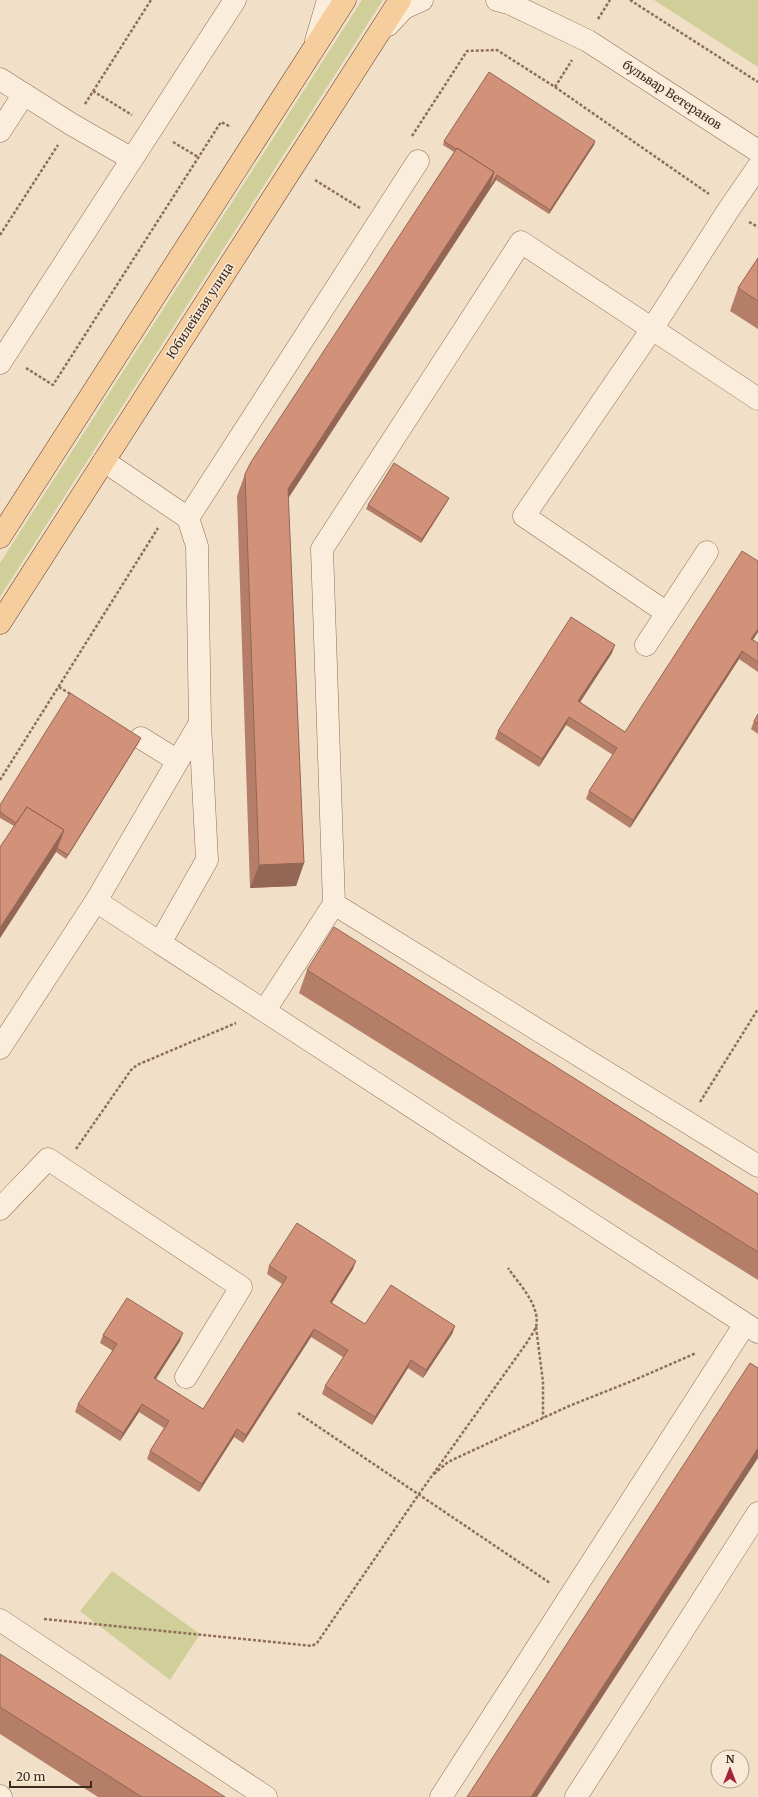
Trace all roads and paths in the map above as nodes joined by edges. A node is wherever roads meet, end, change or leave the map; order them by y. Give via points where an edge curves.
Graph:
1 (235, 0) edge
2 (328, 0) edge
3 (345, 0) edge
4 (400, 0) edge
5 (422, 0) edge
6 (497, 0) edge
7 (536, 0) edge
8 (610, 0) edge
9 (630, 0) edge
10 (590, 31) junction
11 (377, 36) junction
12 (314, 48) junction
13 (573, 59) dead end
14 (0, 79) edge
15 (758, 82) edge
16 (24, 94) junction
17 (231, 127) dead end
18 (0, 131) edge
19 (758, 151) edge
20 (132, 159) junction
21 (418, 161) dead end
22 (758, 167) edge
23 (314, 180) dead end
24 (729, 209) junction
25 (364, 210) dead end
26 (758, 228) edge
27 (652, 329) junction
28 (3, 358) edge
29 (758, 399) edge
30 (104, 461) junction
31 (188, 518) junction
32 (0, 536) edge
33 (707, 552) dead end
34 (667, 612) junction
35 (0, 622) edge
36 (646, 645) dead end
37 (59, 687) dead end
38 (78, 699) edge
39 (200, 723) junction
40 (141, 738) edge
41 (178, 761) junction
42 (96, 901) junction
43 (334, 904) junction
44 (160, 943) junction
45 (758, 1009) edge
46 (264, 1010) junction
47 (0, 1048) edge
48 (688, 1121) junction
49 (758, 1166) edge
50 (62, 1169) junction
51 (0, 1209) edge
52 (508, 1268) dead end
53 (536, 1327) junction
54 (751, 1328) edge
55 (729, 1348) junction
56 (186, 1377) dead end
57 (298, 1413) dead end
58 (543, 1418) junction
59 (431, 1477) junction
60 (419, 1494) junction
61 (758, 1514) edge
62 (570, 1597) junction
63 (38, 1618) dead end
64 (0, 1620) edge
65 (266, 1797) edge
66 (441, 1797) edge
67 (576, 1797) edge

1 - 20 street
2 - 12 street
3 - 12 main road
4 - 11 main road, Юбилейная улица
5 - 11 street via 404,8
6 - 10 street, бульвар Ветеранов
7 - 10 street, бульвар Ветеранов
8 - 10 path
9 - 15 path
10 - 19 street, бульвар Ветеранов
11 - 30 main road, Юбилейная улица
12 - 32 main road
13 - 24 path via 555,86
14 - 16 street
16 - 18 street
16 - 20 street
17 - 28 path via 221,122 53,385
20 - 28 street
21 - 31 street
22 - 24 street
23 - 25 path
24 - 26 path
24 - 27 street
27 - 29 street
27 - 34 street via 524,516
27 - 43 street via 521,242 322,549
30 - 31 street
30 - 35 main road, Юбилейная улица
31 - 39 street via 197,546
33 - 34 street
34 - 36 street
37 - 38 path
39 - 41 street
39 - 44 street via 207,860
40 - 41 street
41 - 42 street
42 - 44 street
42 - 47 street
43 - 46 street
43 - 48 street
44 - 46 street
45 - 48 path
46 - 50 path via 137,1065
46 - 54 street
48 - 49 street
50 - 51 street via 48,1159
50 - 56 street via 241,1287
52 - 53 path via 532,1304
53 - 58 path via 543,1382
53 - 59 path
54 - 55 street
55 - 58 path via 712,1346
55 - 62 street
57 - 60 path
58 - 59 path via 448,1462
59 - 60 path
60 - 62 path
60 - 63 path via 318,1643 312,1646
61 - 67 street
62 - 66 street
64 - 65 street

